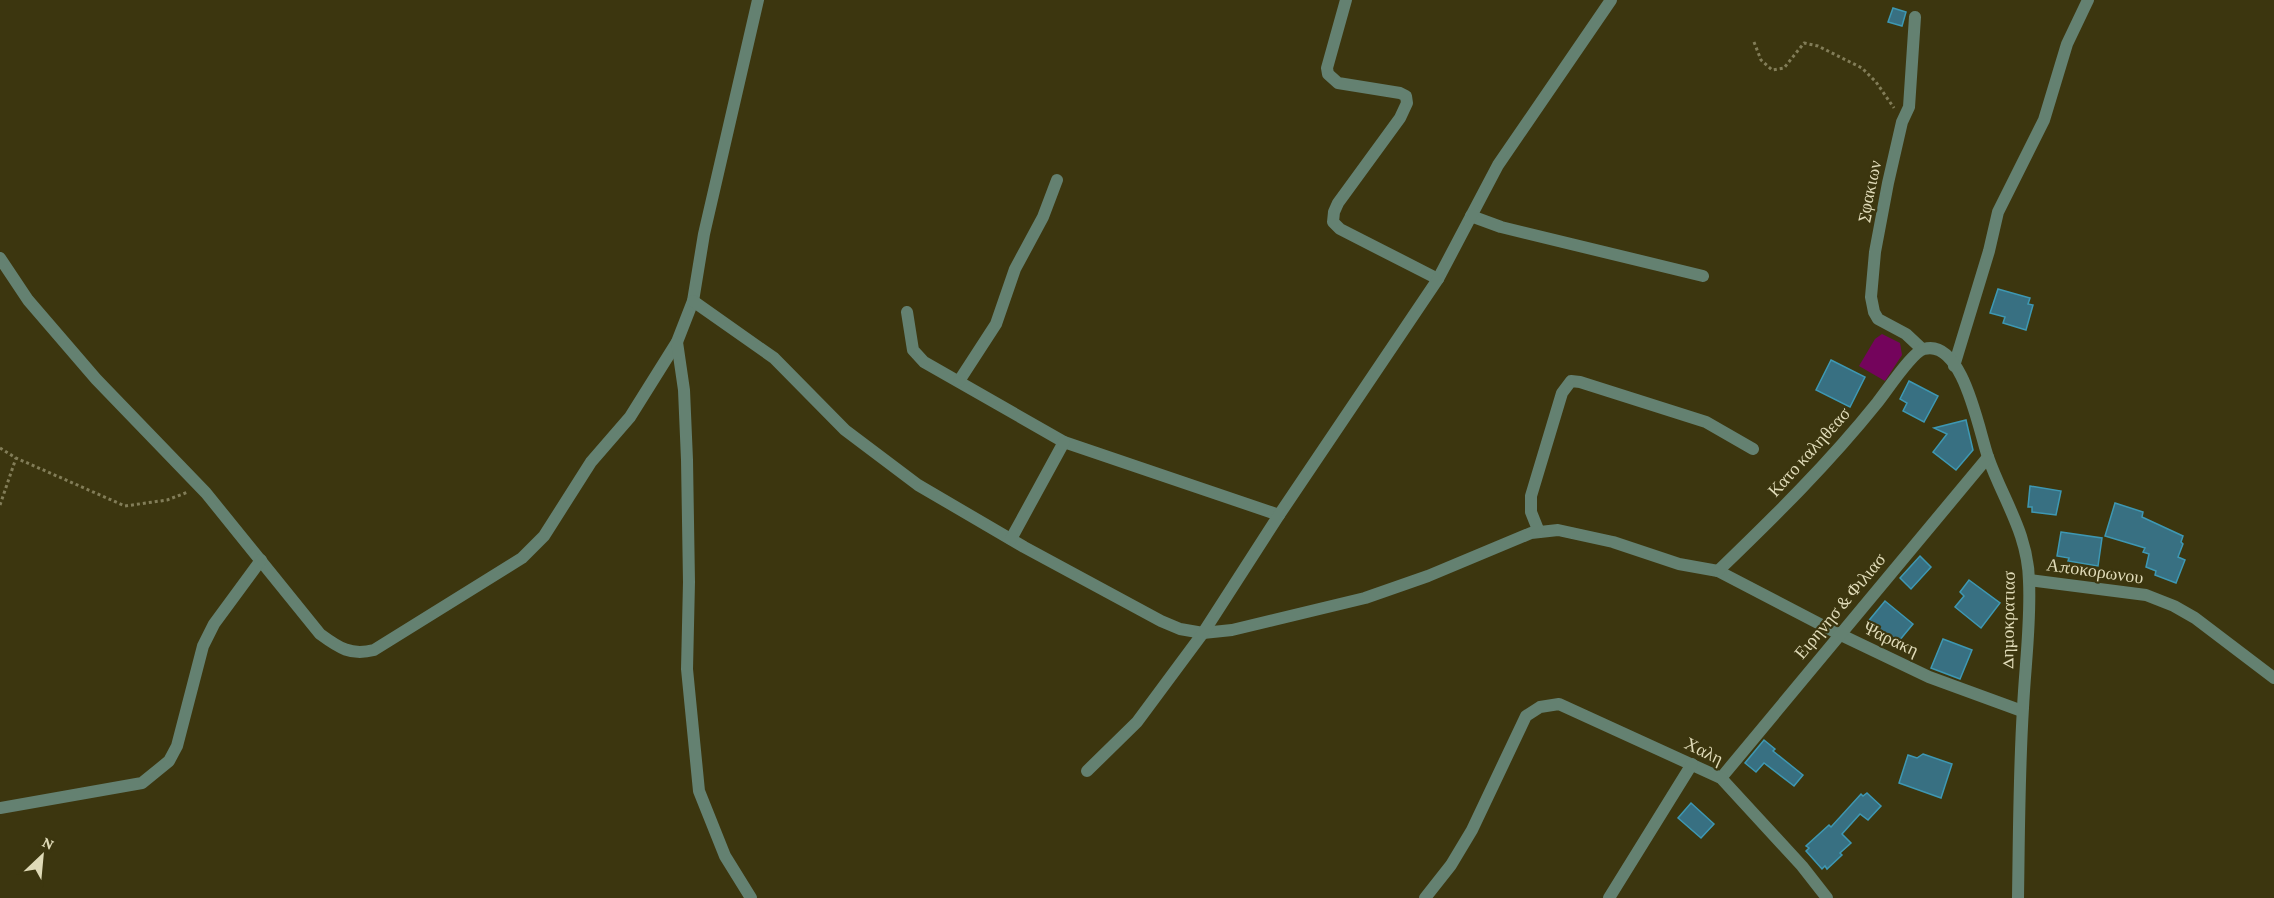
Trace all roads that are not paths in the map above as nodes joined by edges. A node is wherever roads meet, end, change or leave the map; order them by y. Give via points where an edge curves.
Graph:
1 (758, 0) edge
2 (1346, 0) edge
3 (1611, 0) edge
4 (2088, 0) edge
5 (1916, 17) dead end
6 (1057, 180) dead end
7 (1471, 216) junction
8 (0, 258) edge
9 (1703, 276) dead end
10 (1438, 279) junction
11 (693, 301) junction
12 (907, 312) dead end
13 (677, 342) junction
14 (1920, 350) junction
15 (1954, 366) junction
16 (959, 381) junction
17 (1064, 442) junction
18 (1753, 449) dead end
19 (1988, 457) junction
20 (1279, 515) junction
21 (1539, 532) junction
22 (1011, 539) junction
23 (261, 560) junction
24 (1718, 571) junction
25 (2029, 580) junction
26 (1203, 633) junction
27 (1839, 634) junction
28 (2274, 678) edge
29 (2022, 711) junction
30 (1692, 764) junction
31 (1087, 771) dead end
32 (1721, 778) junction
33 (0, 808) edge
34 (751, 898) edge
35 (1425, 898) edge
36 (1609, 898) edge
37 (1827, 898) edge
38 (2018, 898) edge

1 - 11 street via 704,234
2 - 10 street via 1328,74 1338,83 1400,93 1406,96 1407,103 1338,203 1333,222
3 - 7 street via 1498,165
4 - 15 street via 2067,44 2044,120 1998,212
5 - 14 street, Σφακιων via 1908,107 1875,252 1870,297 1878,319 1906,334
6 - 16 street via 1015,270 996,324
7 - 9 street via 1501,227
7 - 10 street
8 - 23 street via 28,300 89,371 201,487
10 - 20 street
11 - 13 street
11 - 22 street, Ψαρακη via 774,358 845,430 918,485
12 - 16 street via 913,350 924,362
13 - 23 street via 630,417 591,462 544,536 522,558 374,650 348,650 320,634
13 - 34 street via 687,460 687,669 699,790 725,856
14 - 15 street, Δημοκρατιασ via 1933,348 1942,352
14 - 24 street, Κατο καληθεασ via 1838,451
15 - 19 street, Δημοκρατιασ via 1971,396
16 - 17 street
17 - 20 street
17 - 22 street
18 - 21 street via 1706,422 1571,381 1562,393 1531,496 1531,512
19 - 25 street, Δημοκρατιασ via 2024,540
19 - 27 street, Ειρηνησ & Φιλιασ
20 - 26 street
21 - 24 street, Ψαρακη via 1558,530 1613,542 1678,564
21 - 26 street, Ψαρακη via 1365,598 1232,630
22 - 26 street, Ψαρακη via 1161,621
23 - 33 street via 207,639 170,761 142,783
24 - 27 street, Ψαρακη
25 - 28 street, Αποκορωνου via 2146,595 2174,606
25 - 29 street, Δημοκρατιασ
26 - 31 street via 1137,722
27 - 29 street, Ψαρακη via 1929,677
27 - 32 street, Ειρηνησ & Φιλιασ
29 - 38 street, Δημοκρατιασ
30 - 32 street, Χαλη
30 - 35 street, Χαλη via 1559,704 1540,707 1526,716 1472,830 1451,866
30 - 36 street
32 - 37 street, Χαλη

